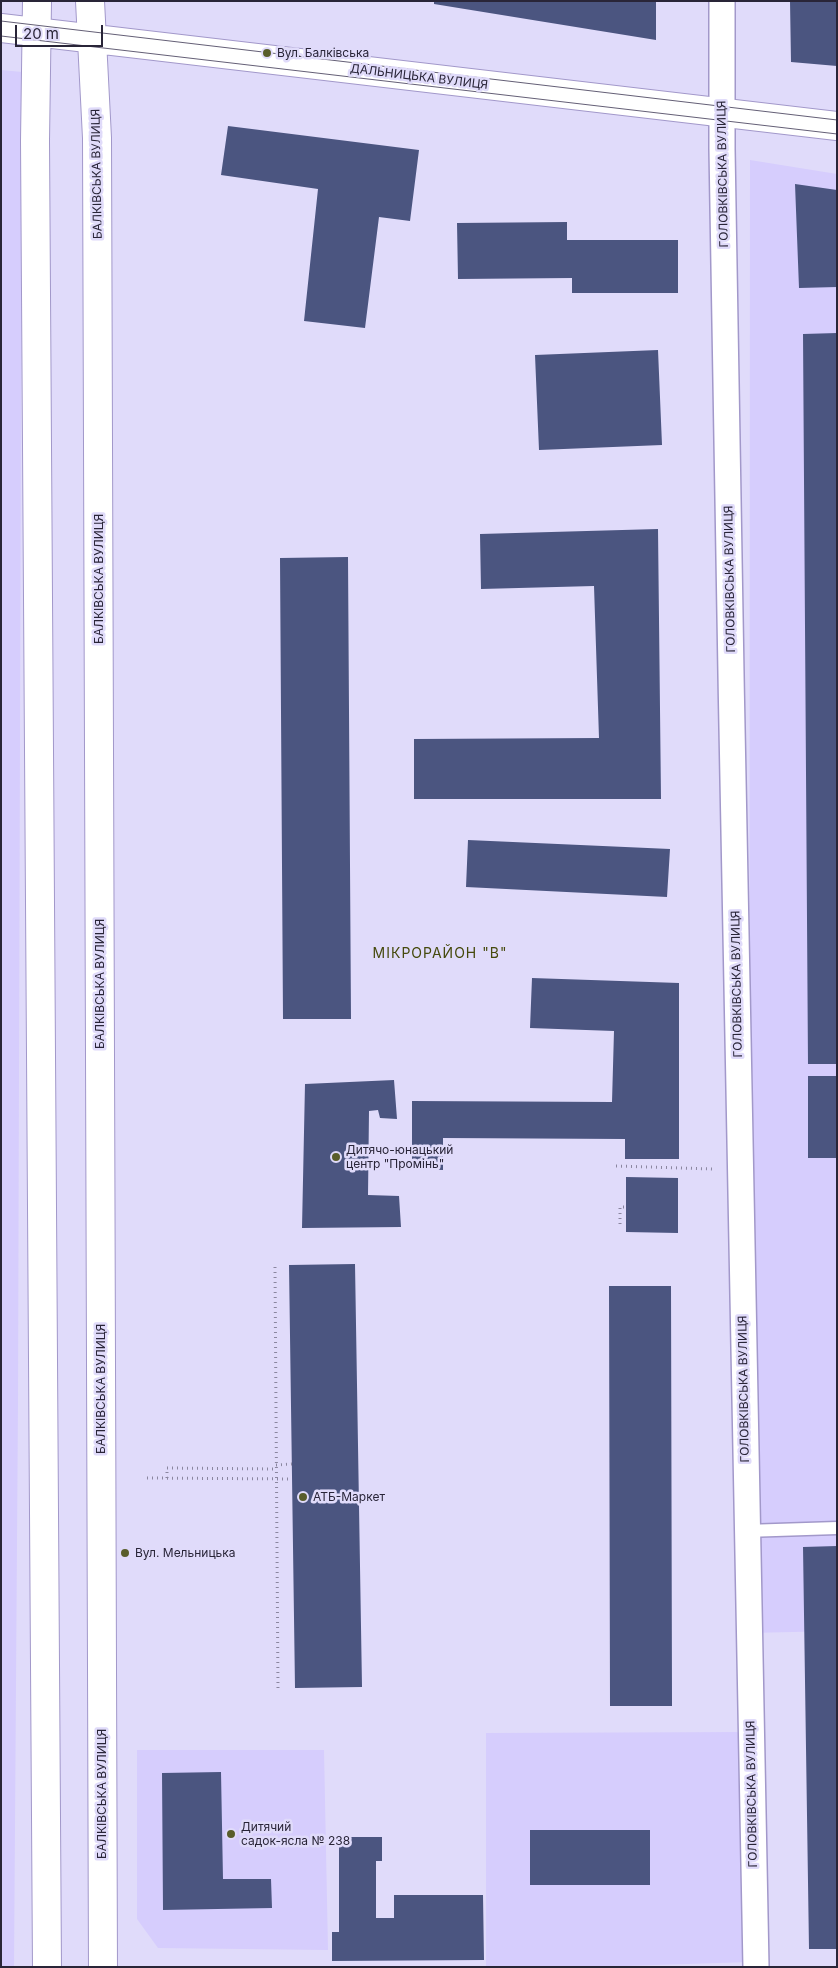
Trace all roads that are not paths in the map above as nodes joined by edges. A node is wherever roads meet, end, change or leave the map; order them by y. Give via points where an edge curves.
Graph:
1 (37, 1) edge
2 (90, 1) edge
3 (722, 1) edge
4 (1, 28) edge
5 (37, 32) junction
6 (92, 39) junction
7 (722, 113) junction
8 (837, 126) edge
9 (837, 1528) edge
10 (746, 1531) junction
11 (47, 1967) edge
12 (103, 1967) edge
13 (756, 1967) edge

1 - 5 main road
2 - 6 main road, БАЛКІВСЬКА ВУЛИЦЯ
3 - 7 street, ГОЛОВКІВСЬКА ВУЛИЦЯ
4 - 5 main road, ДАЛЬНИЦЬКА ВУЛИЦЯ
5 - 6 main road, ДАЛЬНИЦЬКА ВУЛИЦЯ
5 - 11 main road via 35,141
6 - 7 main road, ДАЛЬНИЦЬКА ВУЛИЦЯ
6 - 12 main road, БАЛКІВСЬКА ВУЛИЦЯ via 97,148
7 - 8 main road, ДАЛЬНИЦЬКА ВУЛИЦЯ
7 - 10 street, ГОЛОВКІВСЬКА ВУЛИЦЯ
9 - 10 lane
10 - 13 street, ГОЛОВКІВСЬКА ВУЛИЦЯ

